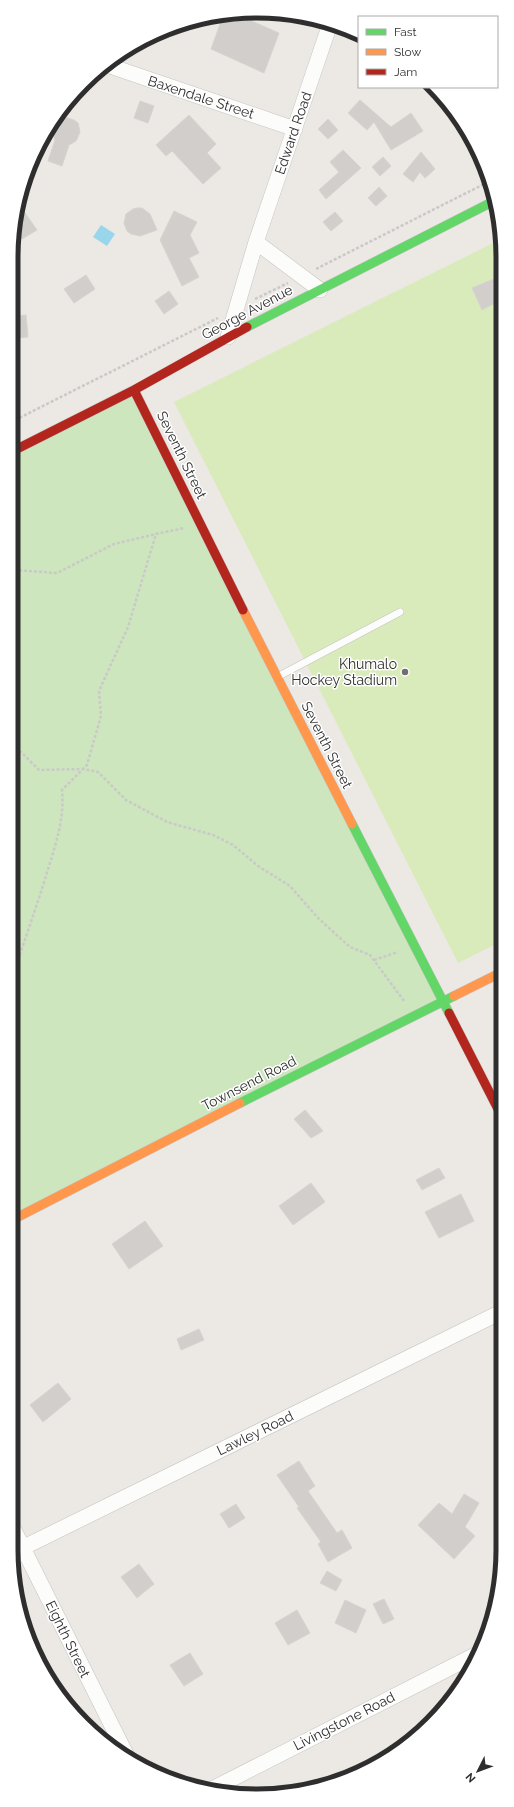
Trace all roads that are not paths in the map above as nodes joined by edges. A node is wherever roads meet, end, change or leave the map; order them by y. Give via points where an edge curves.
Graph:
1 (328, 29) edge
2 (112, 67) edge
3 (295, 128) junction
4 (490, 203) edge
5 (256, 242) junction
6 (320, 290) junction
7 (228, 337) junction
8 (134, 390) junction
9 (18, 448) edge
10 (400, 612) dead end
11 (277, 677) junction
12 (496, 975) edge
13 (442, 1002) junction
14 (496, 1105) edge
15 (18, 1217) edge
16 (496, 1314) edge
17 (18, 1550) edge
18 (18, 1552) edge
19 (470, 1657) edge
20 (123, 1748) edge
21 (219, 1786) edge

1 - 3 street, Edward Road
2 - 3 street, Baxendale Street
3 - 5 street, Edward Road
4 - 6 street, George Avenue
5 - 6 street
5 - 7 street, Edward Road
6 - 7 street, George Avenue
7 - 8 street, George Avenue
8 - 9 street, George Avenue
8 - 11 street, Seventh Street
10 - 11 lane
11 - 13 street, Seventh Street
12 - 13 street, Townsend Road
13 - 14 street, Seventh Street
13 - 15 street, Townsend Road
16 - 17 street, Lawley Road
18 - 20 street, Eighth Street
19 - 21 street, Livingstone Road

